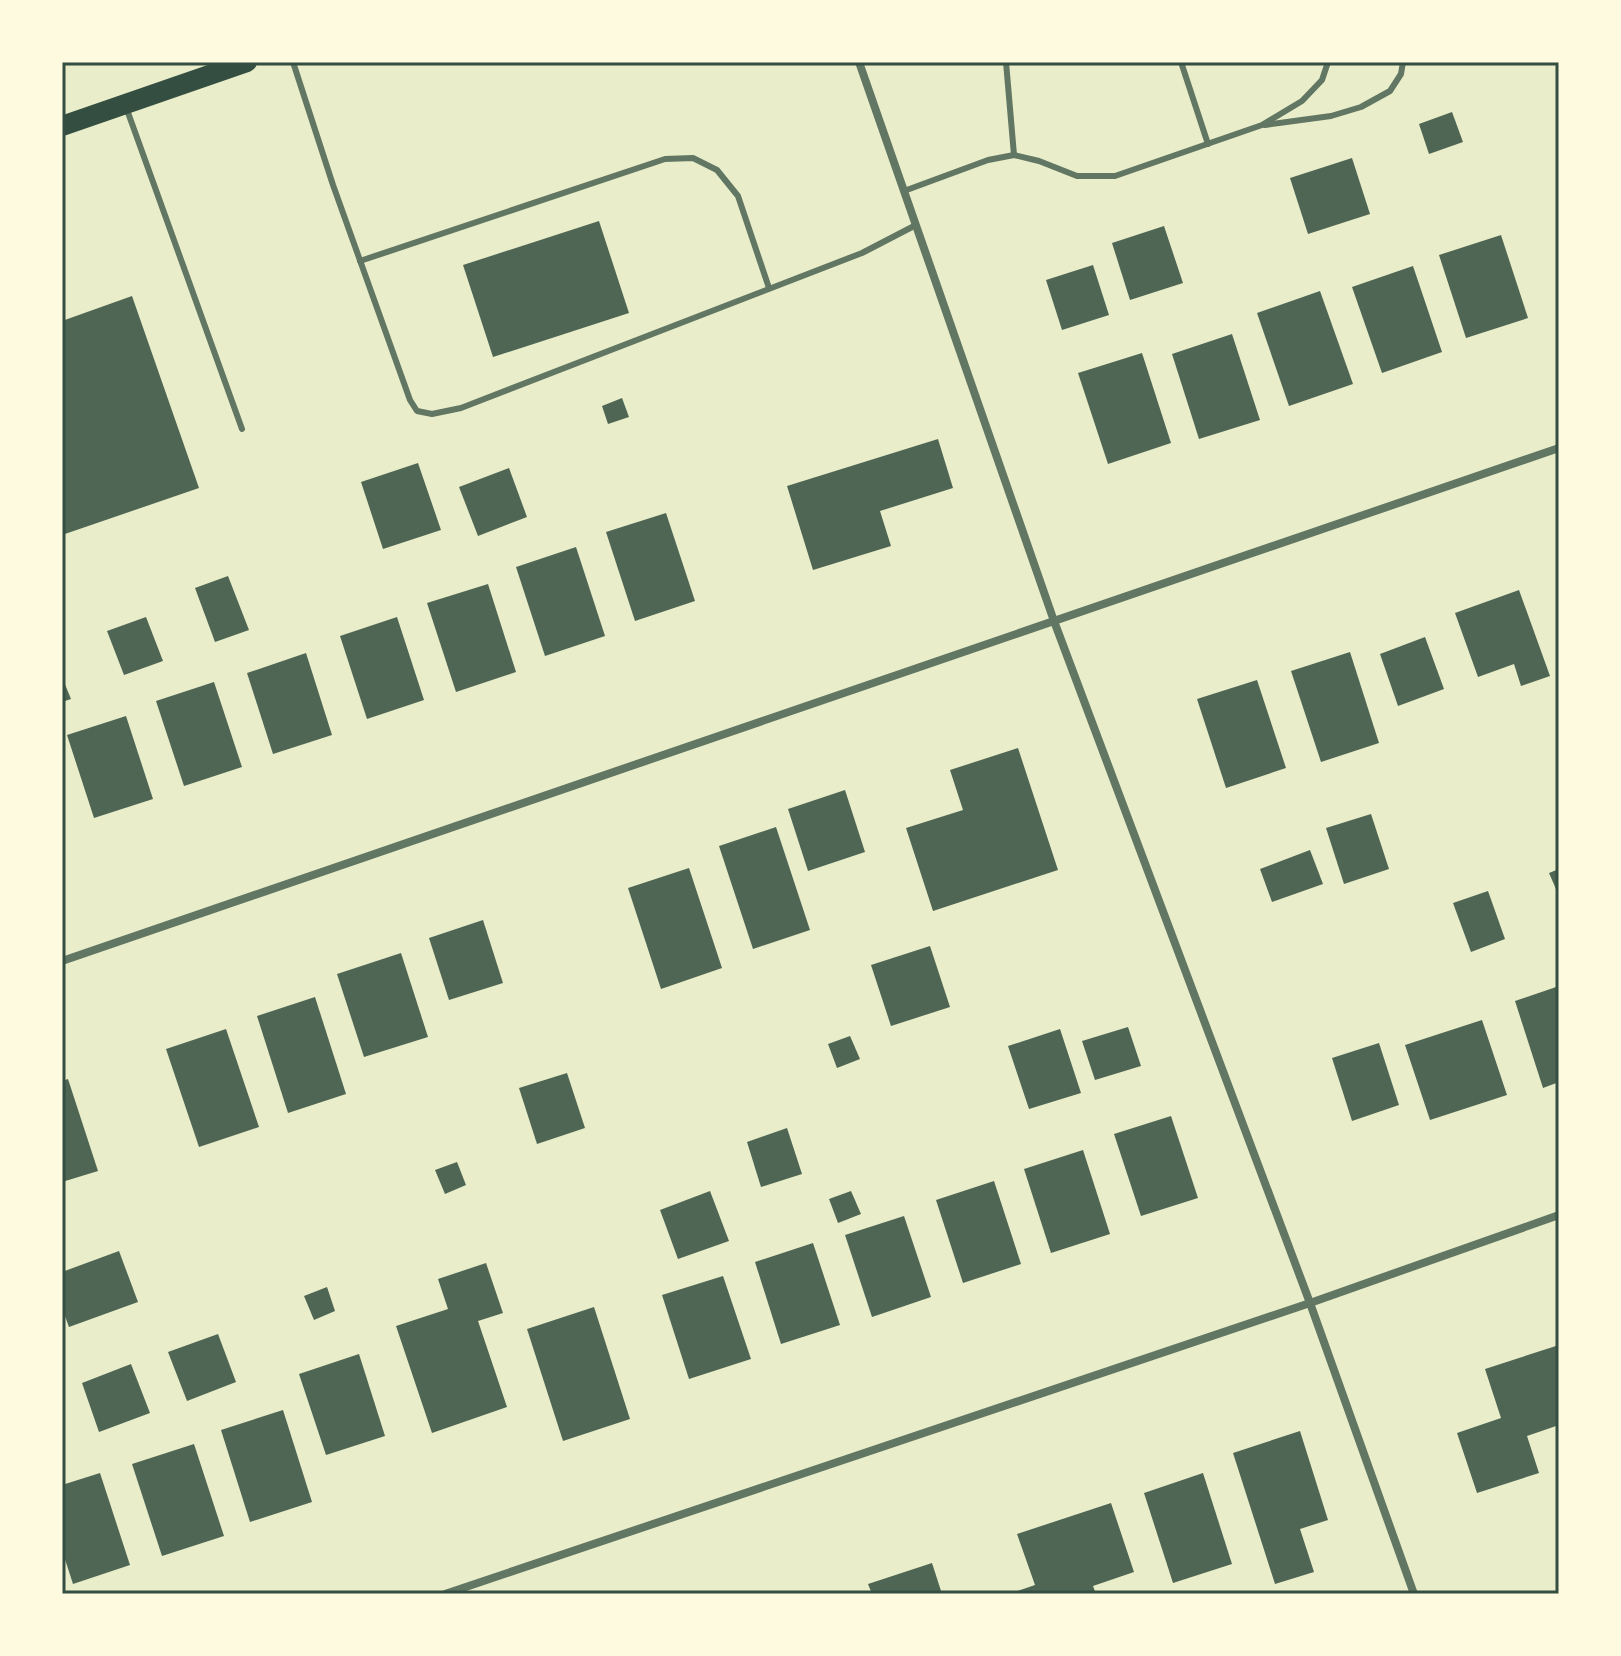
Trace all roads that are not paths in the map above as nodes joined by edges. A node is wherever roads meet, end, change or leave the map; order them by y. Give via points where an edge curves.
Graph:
1 (247, 62) edge
2 (293, 62) edge
3 (859, 62) edge
4 (1006, 62) edge
5 (1181, 62) edge
6 (1328, 62) edge
7 (1403, 62) edge
8 (125, 104) junction
9 (1262, 125) junction
10 (62, 126) edge
11 (1208, 144) junction
12 (1014, 155) junction
13 (904, 191) junction
14 (916, 225) junction
15 (360, 261) junction
16 (769, 288) junction
17 (242, 429) dead end
18 (1559, 448) edge
19 (1054, 621) junction
20 (62, 961) edge
21 (1559, 1215) edge
22 (1310, 1303) junction
23 (445, 1594) edge
24 (1414, 1594) edge

1 - 8 main road
2 - 15 lane
3 - 13 street
4 - 12 lane
5 - 11 lane
6 - 9 lane via 1322,80 1302,101
7 - 9 lane via 1390,91 1361,107
8 - 10 main road
8 - 17 lane
9 - 11 lane
11 - 12 lane via 1115,176 1077,176
12 - 13 lane
13 - 14 street
14 - 16 lane via 862,253
14 - 19 street
15 - 16 lane via 665,159 693,158 717,170 738,196
15 - 16 lane via 410,400 417,411 432,414 461,408
18 - 19 street
19 - 20 street
19 - 22 street
21 - 22 street
22 - 23 street
22 - 24 street

